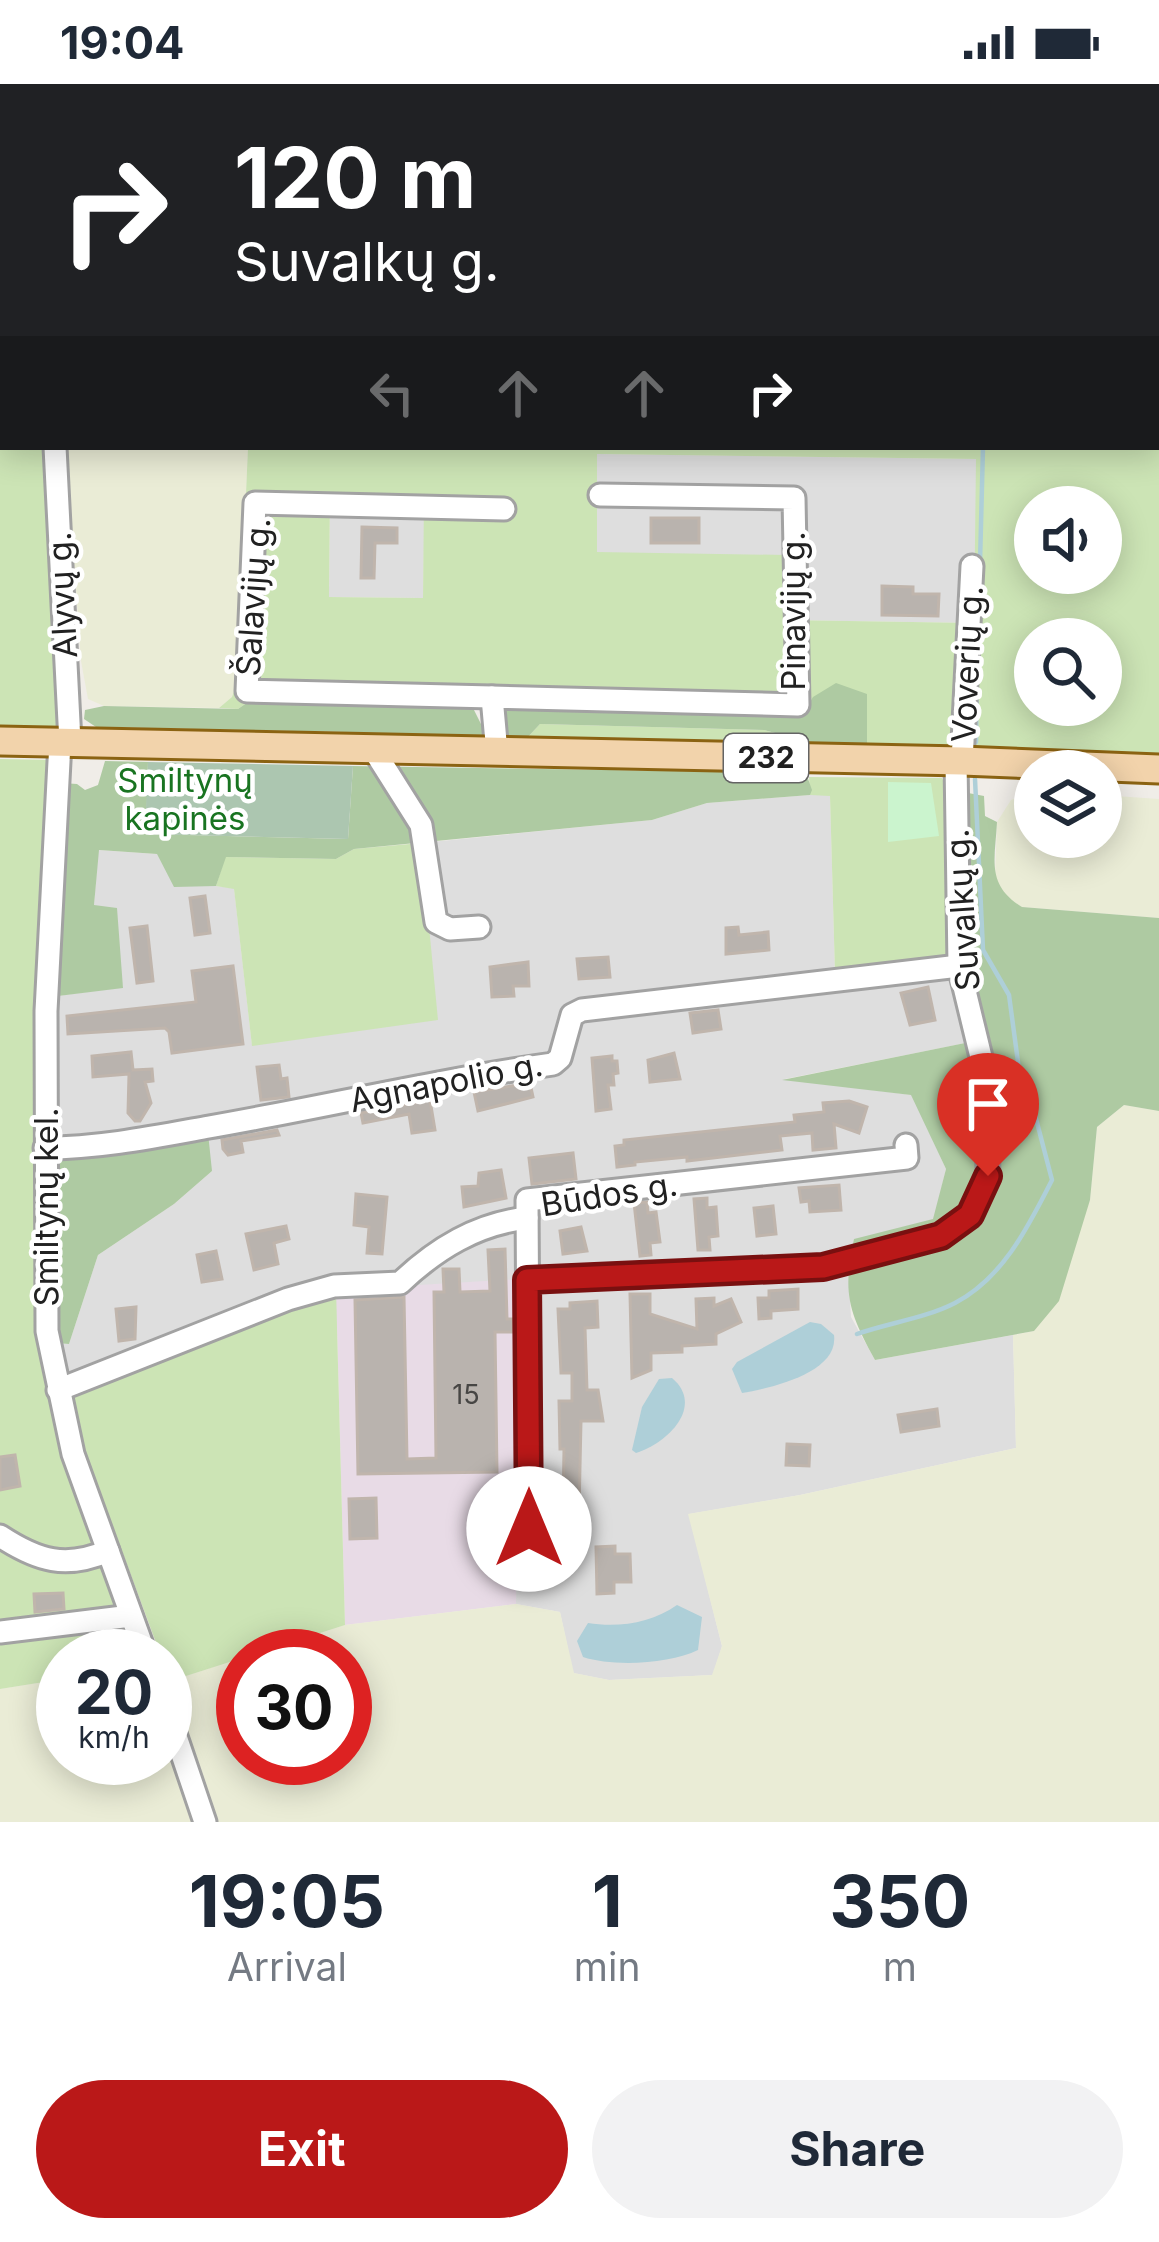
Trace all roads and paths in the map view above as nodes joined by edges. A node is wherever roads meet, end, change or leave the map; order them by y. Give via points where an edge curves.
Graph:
1 (55, 450) edge
2 (600, 495) dead end
3 (504, 508) dead end
4 (972, 566) dead end
5 (492, 697) junction
6 (0, 741) edge
7 (54, 742) junction
8 (373, 748) junction
9 (497, 753) junction
10 (959, 761) junction
11 (1159, 769) edge
12 (479, 927) dead end
13 (959, 966) junction
14 (906, 1145) dead end
15 (45, 1148) junction
16 (527, 1218) junction
17 (527, 1280) junction
18 (58, 1390) junction
19 (529, 1529) dead end
20 (0, 1537) edge
21 (108, 1551) junction
22 (131, 1616) junction
23 (136, 1629) edge
24 (0, 1632) edge
25 (192, 1784) edge
26 (205, 1822) edge

1 - 7 street, Alyvų g.
2 - 5 street, Pinavijų g. via 794,498 798,705
3 - 5 street, Šalavijų g. via 254,503 247,691
4 - 10 street, Voverių g.
5 - 9 street
6 - 7 main road, 232
7 - 8 main road, 232
7 - 15 street, Smiltynų kel.
8 - 9 main road, 232
8 - 12 street via 421,824 436,922
9 - 10 main road, 232
10 - 11 main road, 232
10 - 13 street, Suvalkų g.
13 - 15 street, Agnapolio g. via 582,1010 572,1015 553,1064 102,1146
13 - 17 street, Suvalkų g. via 981,1057 988,1176 956,1226 823,1267
14 - 16 street, Būdos g. via 907,1158 527,1200
15 - 18 street, Smiltynų kel. via 47,1331
16 - 17 street
16 - 18 street, Būdos g. via 472,1231 400,1283 334,1286 288,1299
17 - 19 street
18 - 21 street, Smiltynų kel.
20 - 21 street via 51,1563
21 - 22 street, Smiltynų kel.
22 - 23 street, Smiltynų kel.
22 - 24 street
25 - 26 street

